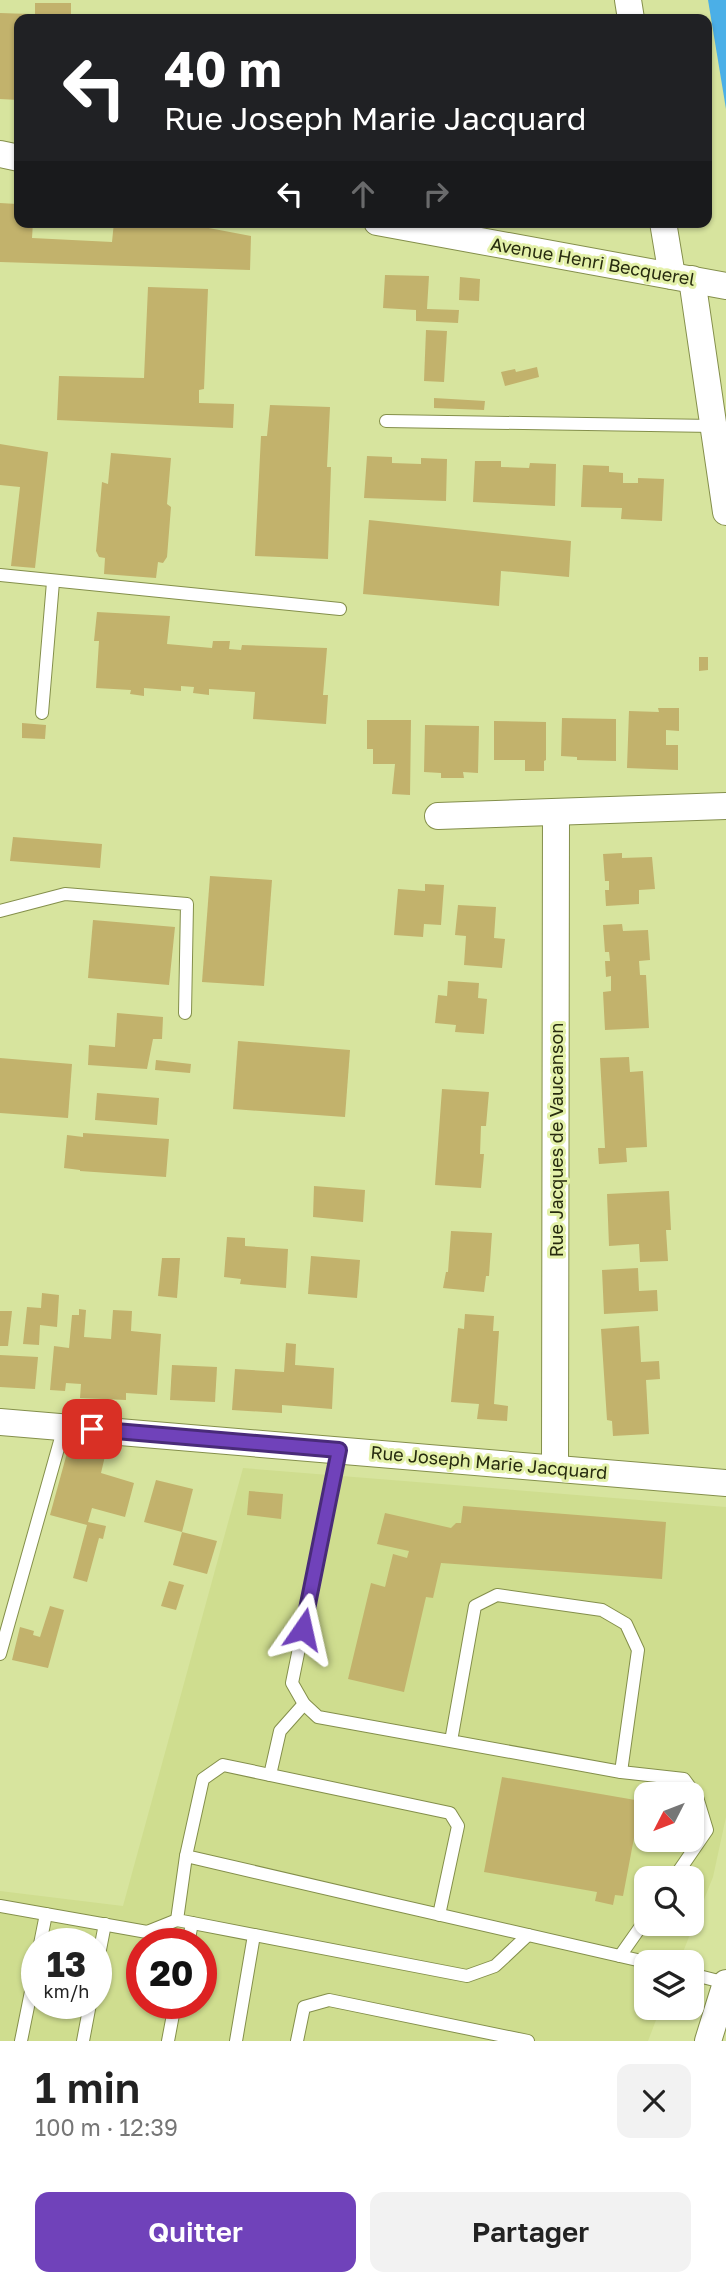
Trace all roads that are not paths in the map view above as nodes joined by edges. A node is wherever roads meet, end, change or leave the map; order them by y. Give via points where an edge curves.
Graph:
1 (410, 228) edge
2 (665, 228) edge
3 (682, 278) junction
4 (724, 286) edge
5 (386, 421) dead end
6 (713, 426) junction
7 (726, 512) edge
8 (0, 575) edge
9 (53, 582) junction
10 (340, 609) dead end
11 (43, 713) dead end
12 (726, 806) edge
13 (556, 812) junction
14 (438, 816) dead end
15 (0, 911) edge
16 (185, 1013) dead end
17 (0, 1422) edge
18 (64, 1427) junction
19 (339, 1450) junction
20 (555, 1468) junction
21 (726, 1483) edge
22 (0, 1654) edge
23 (304, 1704) junction
24 (451, 1741) junction
25 (621, 1772) junction
26 (270, 1775) junction
27 (186, 1856) junction
28 (682, 1866) edge
29 (0, 1906) edge
30 (46, 1914) junction
31 (439, 1915) junction
32 (177, 1920) junction
33 (192, 1923) junction
34 (105, 1924) junction
35 (43, 1928) edge
36 (104, 1928) edge
37 (191, 1928) edge
38 (254, 1935) junction
39 (528, 1935) junction
40 (634, 1936) edge
41 (620, 1956) junction
42 (634, 1959) edge
43 (704, 1977) edge
44 (726, 1983) edge
45 (25, 2019) edge
46 (87, 2019) edge
47 (172, 2019) edge
48 (21, 2041) edge
49 (83, 2041) edge
50 (168, 2041) edge
51 (236, 2041) edge
52 (297, 2041) edge
53 (527, 2041) edge
54 (708, 2041) edge

1 - 3 street, Avenue Henri Becquerel
2 - 3 street
3 - 4 street, Avenue Henri Becquerel
3 - 6 street
5 - 6 lane
6 - 7 street
8 - 9 lane
9 - 10 lane
9 - 11 lane
12 - 13 street
13 - 14 street
13 - 20 street, Rue Jacques de Vaucanson
15 - 16 lane via 65,894 187,904
17 - 18 street, Rue Joseph Marie Jacquard
18 - 19 street, Rue Joseph Marie Jacquard
18 - 22 lane
19 - 20 street, Rue Joseph Marie Jacquard
19 - 23 lane via 292,1682
20 - 21 street, Rue Joseph Marie Jacquard
23 - 24 lane via 318,1717
23 - 26 lane via 280,1731
24 - 25 lane
24 - 25 lane via 475,1606 497,1595 602,1610 626,1624 638,1650
25 - 28 lane via 684,1779 697,1797 707,1830
26 - 27 lane via 223,1765 203,1779
26 - 31 lane via 450,1813 458,1826
27 - 31 lane
27 - 32 lane
29 - 30 lane
30 - 34 lane
30 - 35 lane
31 - 39 lane
32 - 33 lane
32 - 34 lane via 147,1932
33 - 37 lane
33 - 38 lane
34 - 36 lane
38 - 39 lane via 467,1976 495,1966
38 - 51 lane
39 - 41 lane
40 - 41 lane
41 - 42 lane
43 - 44 lane
44 - 54 street
45 - 48 lane
46 - 49 lane
47 - 50 lane
52 - 53 lane via 304,2007 329,2000

